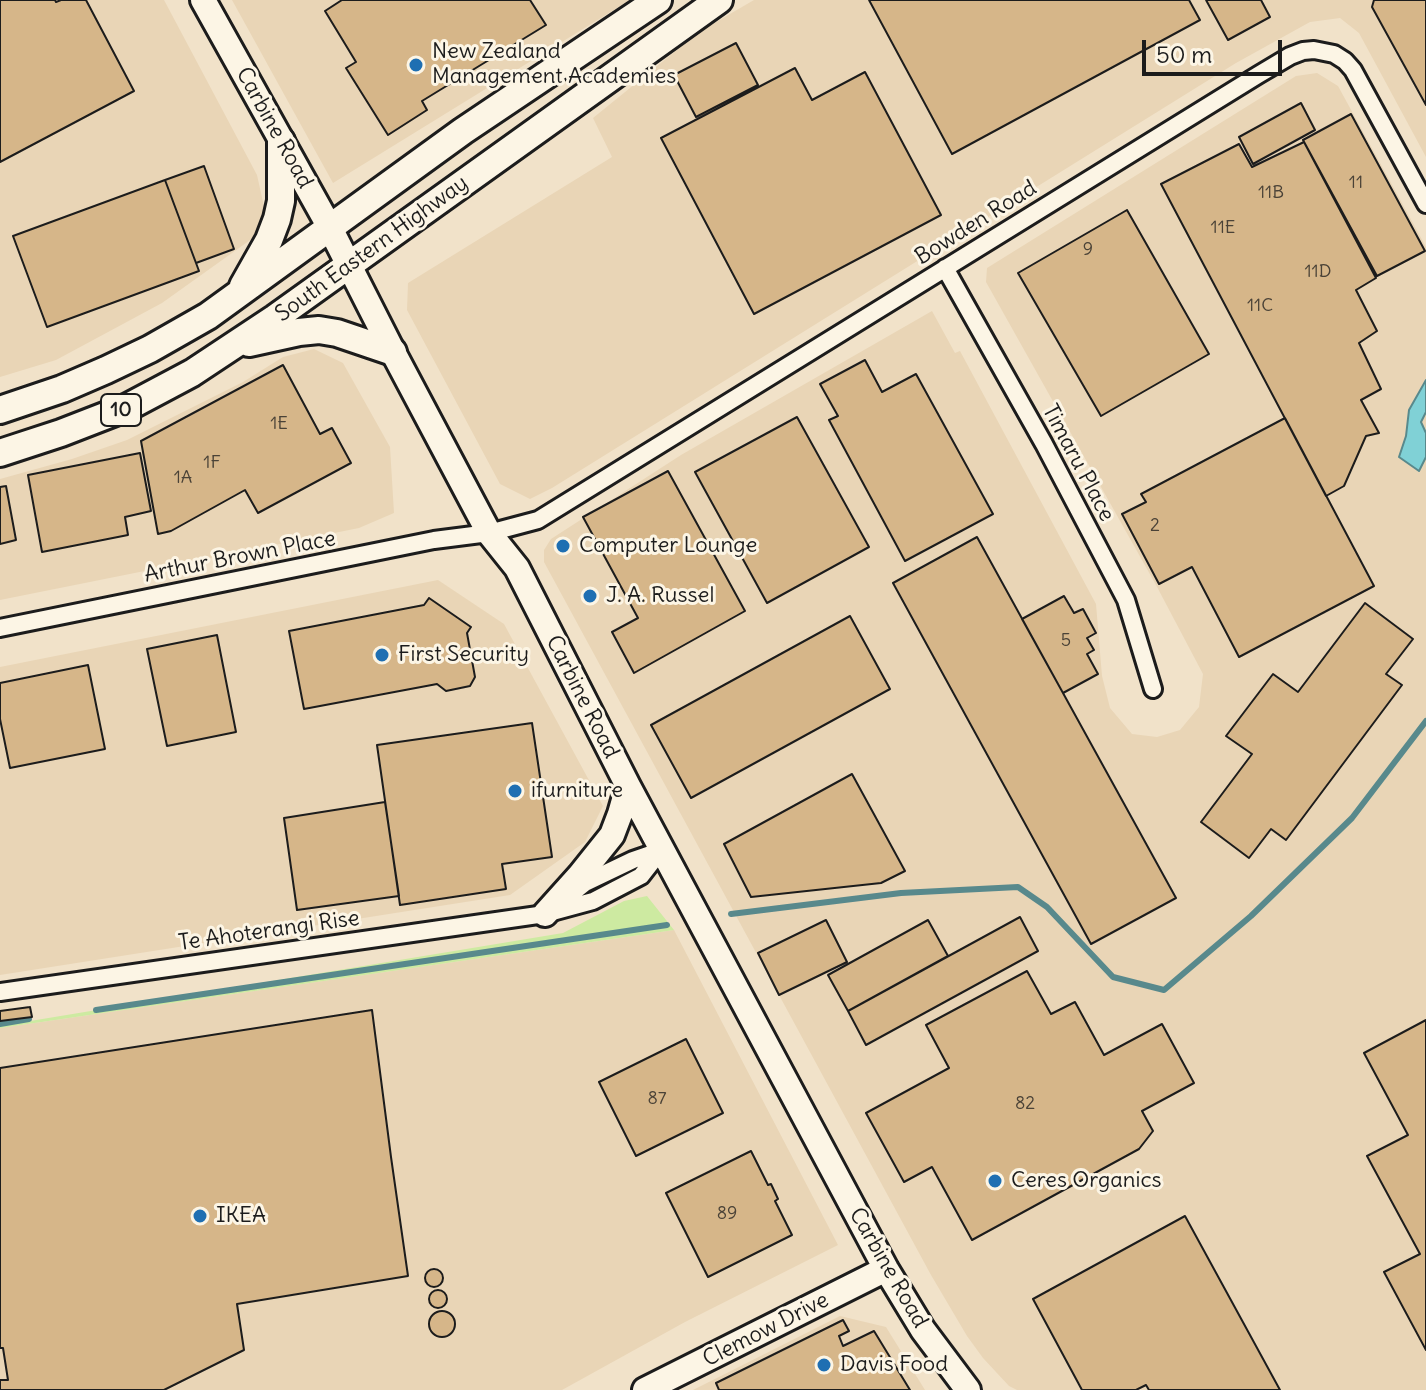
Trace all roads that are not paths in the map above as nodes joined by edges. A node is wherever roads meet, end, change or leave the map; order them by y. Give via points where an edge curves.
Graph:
1 (203, 0) edge
2 (658, 0) edge
3 (719, 0) edge
4 (281, 141) junction
5 (1426, 204) edge
6 (329, 226) junction
7 (348, 266) junction
8 (945, 268) junction
9 (237, 296) junction
10 (232, 347) junction
11 (393, 352) junction
12 (0, 410) edge
13 (0, 453) edge
14 (489, 533) junction
15 (0, 628) edge
16 (1153, 689) dead end
17 (628, 786) junction
18 (662, 849) junction
19 (545, 914) junction
20 (0, 992) edge
21 (886, 1269) junction
22 (645, 1390) edge
23 (968, 1390) edge

1 - 4 main road, Carbine Road
2 - 6 main road, South Eastern Highway / 10
3 - 7 main road, South Eastern Highway / 10
4 - 6 main road, Carbine Road
4 - 9 main road via 277,219
5 - 8 street, Bowden Road via 1353,70 1334,54 1303,51
6 - 7 main road, Carbine Road
6 - 9 main road, South Eastern Highway / 10
7 - 10 main road, South Eastern Highway / 10
7 - 11 main road, Carbine Road
8 - 14 street, Bowden Road via 538,520
8 - 16 street, Timaru Place via 1126,600
9 - 12 main road, South Eastern Highway / 10 via 106,370
10 - 11 main road via 319,330
10 - 13 main road, South Eastern Highway / 10 via 128,407
11 - 14 main road, Carbine Road
14 - 15 street, Arthur Brown Place
14 - 17 main road, Carbine Road via 517,568
17 - 18 main road, Carbine Road
17 - 19 main road via 612,835
18 - 19 street, Te Ahoterangi Rise via 641,876 593,901
18 - 21 main road, Carbine Road
19 - 20 street, Te Ahoterangi Rise
21 - 22 main road, Clemow Drive
21 - 23 main road, Carbine Road

